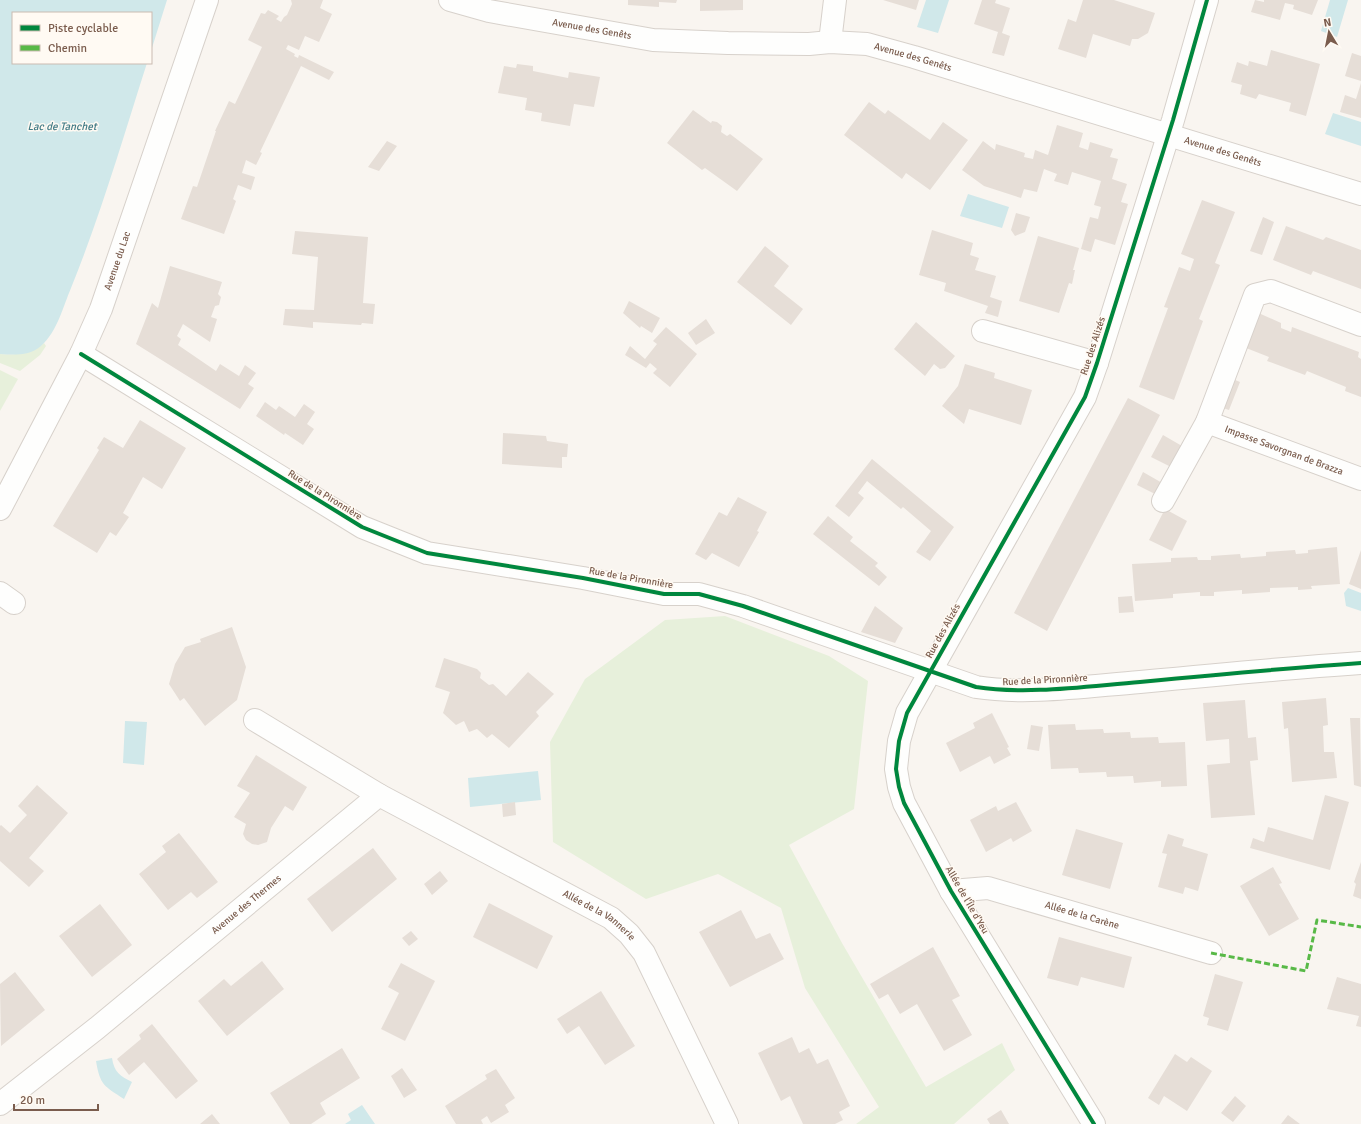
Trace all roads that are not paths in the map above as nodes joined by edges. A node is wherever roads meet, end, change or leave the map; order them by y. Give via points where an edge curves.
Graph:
1 (207, 0) edge
2 (450, 0) edge
3 (835, 0) edge
4 (1206, 0) edge
5 (830, 42) junction
6 (1168, 134) junction
7 (1361, 194) edge
8 (1361, 325) edge
9 (983, 331) dead end
10 (81, 354) junction
11 (1097, 363) junction
12 (1207, 422) junction
13 (1361, 479) edge
14 (1164, 501) dead end
15 (0, 509) edge
16 (1361, 663) edge
17 (930, 670) junction
18 (255, 720) dead end
19 (379, 795) junction
20 (951, 891) junction
21 (1211, 954) dead end
22 (0, 1104) edge
23 (727, 1124) edge
24 (1094, 1124) edge

1 - 10 street, Avenue du Lac via 101,309
2 - 5 street, Avenue des Genêts via 489,11 652,40 728,44
3 - 5 street
4 - 6 street, Rue des Alizés
5 - 6 street, Avenue des Genêts via 867,44 914,56
6 - 7 street, Avenue des Genêts
6 - 11 street, Rue des Alizés
8 - 12 street via 1271,291 1255,295
9 - 11 street, Rue des Alizés
10 - 15 street, Avenue du Lac
10 - 17 street, Rue de la Pironnière via 362,527 427,553 664,594 699,594 743,606
11 - 17 street, Rue des Alizés via 1084,396
12 - 13 street, Impasse Savorgnan de Brazza
12 - 14 street
16 - 17 street, Rue de la Pironnière via 1018,690 976,687
17 - 20 street, Allée de l'Île d'Yeu via 907,713 899,741 896,769 904,803
18 - 19 street
19 - 22 street, Avenue des Thermes via 97,1028
19 - 23 street, Allée de la Vannerie via 611,918 629,934 644,953
20 - 21 street, Allée de la Carène via 988,888
20 - 24 street, Allée de l'Île d'Yeu

